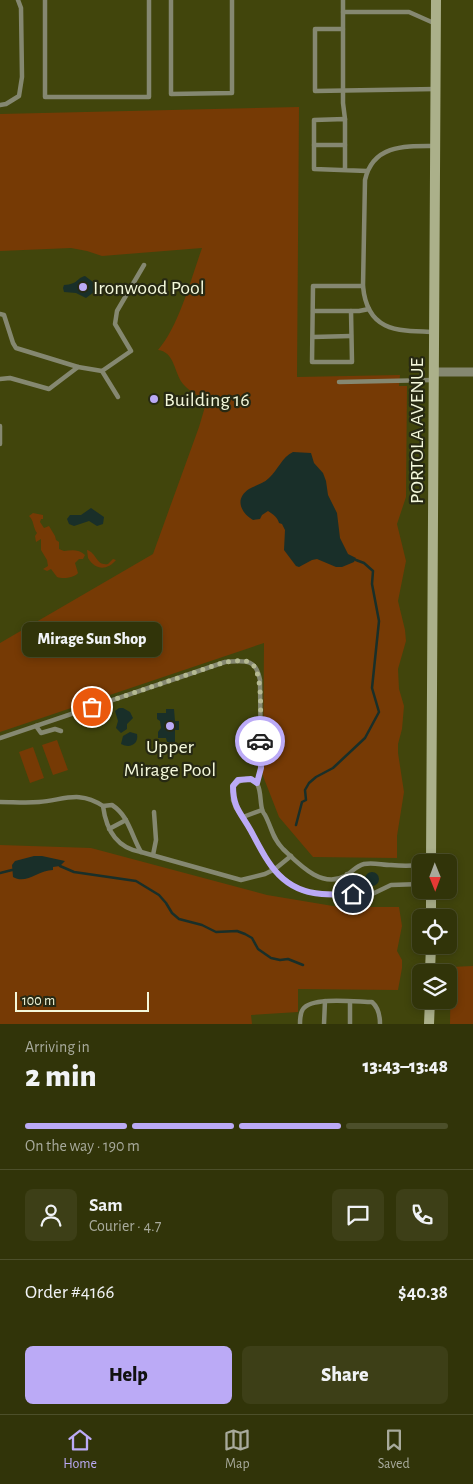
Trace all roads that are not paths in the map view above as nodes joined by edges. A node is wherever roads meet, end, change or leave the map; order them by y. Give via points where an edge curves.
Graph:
1 (18, 0) edge
2 (45, 0) edge
3 (150, 0) edge
4 (172, 0) edge
5 (232, 0) edge
6 (343, 0) edge
7 (436, 0) edge
8 (343, 12) junction
9 (436, 24) junction
10 (343, 29) junction
11 (436, 89) junction
12 (343, 90) junction
13 (0, 105) edge
14 (345, 119) junction
15 (314, 145) junction
16 (345, 145) junction
17 (435, 146) junction
18 (345, 170) junction
19 (367, 171) junction
20 (144, 265) dead end
21 (363, 286) junction
22 (370, 309) junction
23 (313, 311) junction
24 (351, 311) junction
25 (0, 314) edge
26 (434, 332) junction
27 (352, 336) junction
28 (313, 337) junction
29 (78, 367) junction
30 (102, 371) junction
31 (473, 372) edge
32 (434, 376) junction
33 (0, 379) edge
34 (339, 382) dead end
35 (118, 397) dead end
36 (0, 426) edge
37 (0, 444) edge
38 (36, 726) junction
39 (61, 730) dead end
40 (0, 738) edge
41 (257, 783) junction
42 (0, 802) edge
43 (103, 806) junction
44 (262, 810) junction
45 (154, 812) dead end
46 (243, 817) junction
47 (126, 820) junction
48 (109, 829) junction
49 (141, 852) junction
50 (431, 854) edge
51 (153, 855) junction
52 (291, 856) junction
53 (412, 866) edge
54 (273, 870) junction
55 (347, 874) junction
56 (412, 884) edge
57 (353, 894) junction
58 (325, 1001) junction
59 (350, 1002) junction
60 (430, 1009) edge
61 (300, 1024) edge
62 (324, 1024) edge
63 (350, 1024) edge
64 (380, 1024) edge
65 (429, 1024) edge

1 - 13 lane via 21,8 22,77 19,96
2 - 3 lane via 45,97 149,97
4 - 5 lane via 171,94 232,93
6 - 8 lane
7 - 9 main road, PORTOLA AVENUE
8 - 9 lane via 409,12
8 - 10 lane
9 - 11 main road, PORTOLA AVENUE
10 - 12 lane
10 - 12 lane via 315,30 315,91
11 - 12 lane
11 - 17 main road, PORTOLA AVENUE
12 - 14 lane
14 - 15 lane via 314,120
14 - 16 lane
15 - 16 lane
15 - 18 lane via 314,169
16 - 18 lane
17 - 19 lane via 395,148 378,158
17 - 26 main road, PORTOLA AVENUE
18 - 19 lane
19 - 21 lane via 364,180
20 - 30 lane via 117,311 115,324 131,351
21 - 22 lane
21 - 23 lane via 313,286
22 - 24 lane
22 - 26 lane via 375,318 393,330
23 - 24 lane
23 - 28 lane
24 - 27 lane
25 - 29 lane via 4,315 16,348
26 - 32 main road, PORTOLA AVENUE
27 - 28 lane
27 - 28 lane via 352,362 312,362
29 - 30 lane
29 - 33 lane via 49,389 10,378
30 - 35 lane
31 - 32 street
32 - 34 lane
32 - 50 main road, PORTOLA AVENUE
36 - 37 lane
38 - 39 lane via 41,733
38 - 40 lane
38 - 41 lane via 225,662 245,660 255,667 260,680 261,768
41 - 44 lane
41 - 46 lane via 245,779 238,780 233,786 233,800
42 - 43 lane via 40,802 82,796
43 - 47 lane via 112,804
43 - 48 lane
44 - 46 lane
44 - 52 lane via 273,837
45 - 51 lane via 156,840
46 - 54 lane
47 - 48 lane
47 - 49 lane
48 - 49 lane via 123,846
49 - 51 lane
51 - 54 lane via 241,880
52 - 54 lane
52 - 55 lane via 305,869 331,880
53 - 55 lane via 363,864
54 - 57 lane via 292,886 306,892
55 - 57 lane via 347,886
56 - 57 lane via 391,885 366,897
58 - 59 lane
58 - 61 lane via 303,1009
58 - 62 lane
59 - 63 lane
59 - 64 lane via 372,1002 379,1012
60 - 65 main road

